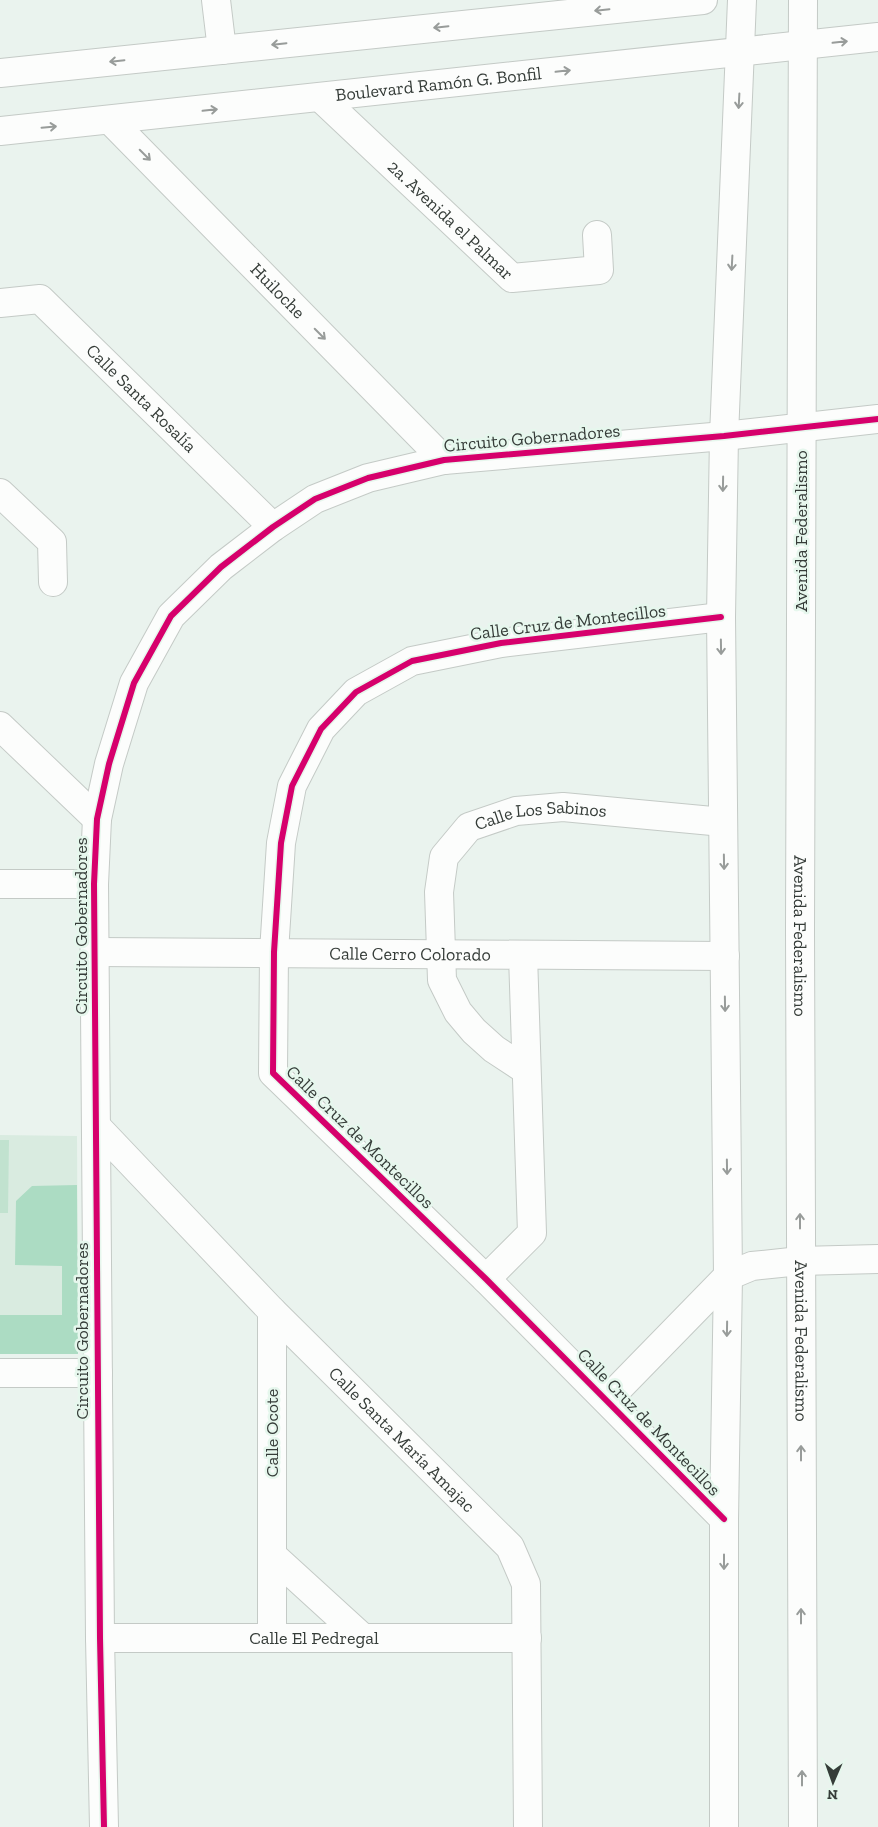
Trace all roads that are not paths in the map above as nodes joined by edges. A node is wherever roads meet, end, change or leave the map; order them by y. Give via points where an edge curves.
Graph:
1 (216, 0) edge
2 (703, 0) edge
3 (742, 0) edge
4 (802, 0) edge
5 (538, 8) edge
6 (878, 37) edge
7 (803, 46) junction
8 (222, 50) junction
9 (741, 52) junction
10 (0, 73) edge
11 (321, 98) junction
12 (111, 121) junction
13 (0, 131) edge
14 (597, 235) dead end
15 (0, 303) edge
16 (878, 419) edge
17 (801, 427) junction
18 (724, 436) junction
19 (444, 460) junction
20 (0, 493) edge
21 (273, 527) junction
22 (53, 582) dead end
23 (721, 617) junction
24 (0, 726) edge
25 (97, 819) junction
26 (723, 822) junction
27 (0, 884) edge
28 (94, 884) junction
29 (95, 952) junction
30 (274, 952) junction
31 (440, 954) junction
32 (523, 955) junction
33 (725, 956) junction
34 (526, 1070) junction
35 (96, 1126) junction
36 (878, 1259) edge
37 (800, 1261) junction
38 (728, 1276) junction
39 (486, 1279) junction
40 (272, 1312) junction
41 (0, 1373) edge
42 (98, 1373) junction
43 (607, 1400) junction
44 (724, 1519) junction
45 (272, 1555) junction
46 (100, 1638) junction
47 (272, 1638) junction
48 (363, 1638) junction
49 (527, 1638) junction
50 (104, 1827) edge
51 (528, 1827) edge
52 (724, 1827) edge
53 (803, 1827) edge

1 - 8 street
2 -> 5 street
3 - 9 street
4 - 7 street, Avenida Federalismo
5 -> 8 street
7 -> 6 street, Boulevard Ramón G. Bonfil
7 - 9 street, Boulevard Ramón G. Bonfil
7 - 17 street, Avenida Federalismo
8 -> 10 street
11 -> 9 street, Boulevard Ramón G. Bonfil
9 -> 18 street
12 -> 11 street, Boulevard Ramón G. Bonfil
11 - 14 street, 2a. Avenida el Palmar via 512,278 599,270
13 -> 12 street, Boulevard Ramón G. Bonfil
12 -> 19 street, Huiloche
15 - 21 street, Calle Santa Rosalía via 40,299
16 - 17 street, Circuito Gobernadores
17 - 18 street, Circuito Gobernadores
37 -> 17 street, Avenida Federalismo
18 - 19 street, Circuito Gobernadores
18 -> 23 street
19 - 21 street, Circuito Gobernadores via 368,478 315,499
20 - 22 street via 52,542
21 - 25 street, Circuito Gobernadores via 221,567 171,616 134,683 109,764
23 -> 26 street
23 - 30 street, Calle Cruz de Montecillos via 501,643 412,661 356,692 321,729 292,786 281,843
24 - 25 street
25 - 28 street, Circuito Gobernadores
26 - 31 street, Calle Los Sabinos via 563,807 516,810 469,827 444,856 439,892
26 -> 33 street
27 - 28 street
28 - 29 street, Circuito Gobernadores
29 - 30 street, Calle Cerro Colorado
29 - 35 street, Circuito Gobernadores
30 - 31 street, Calle Cerro Colorado
30 - 39 street, Calle Cruz de Montecillos via 273,1073
31 - 32 street, Calle Cerro Colorado
31 - 34 street, Calle Los Sabinos via 442,980 458,1012 494,1049
32 - 33 street, Calle Cerro Colorado
32 - 34 street
33 -> 38 street
34 - 39 street via 532,1233
35 - 40 street, Calle Santa María Amajac
35 - 42 street, Circuito Gobernadores
36 - 37 street
37 - 38 street via 752,1266
53 -> 37 street, Avenida Federalismo
38 - 43 street, Calle Cruz de Montecillos
38 -> 44 street
39 - 43 street, Calle Cruz de Montecillos
40 - 45 street, Calle Ocote
40 - 49 street, Calle Santa María Amajac via 510,1547 526,1584
41 - 42 street
42 - 46 street, Circuito Gobernadores
43 - 44 street, Calle Cruz de Montecillos
44 -> 52 street
45 - 47 street, Calle Ocote
45 - 48 street
46 - 47 street, Calle El Pedregal
46 - 50 street, Circuito Gobernadores
47 - 48 street, Calle El Pedregal
48 - 49 street, Calle El Pedregal
49 - 51 street, Calle Santa María Amajac

